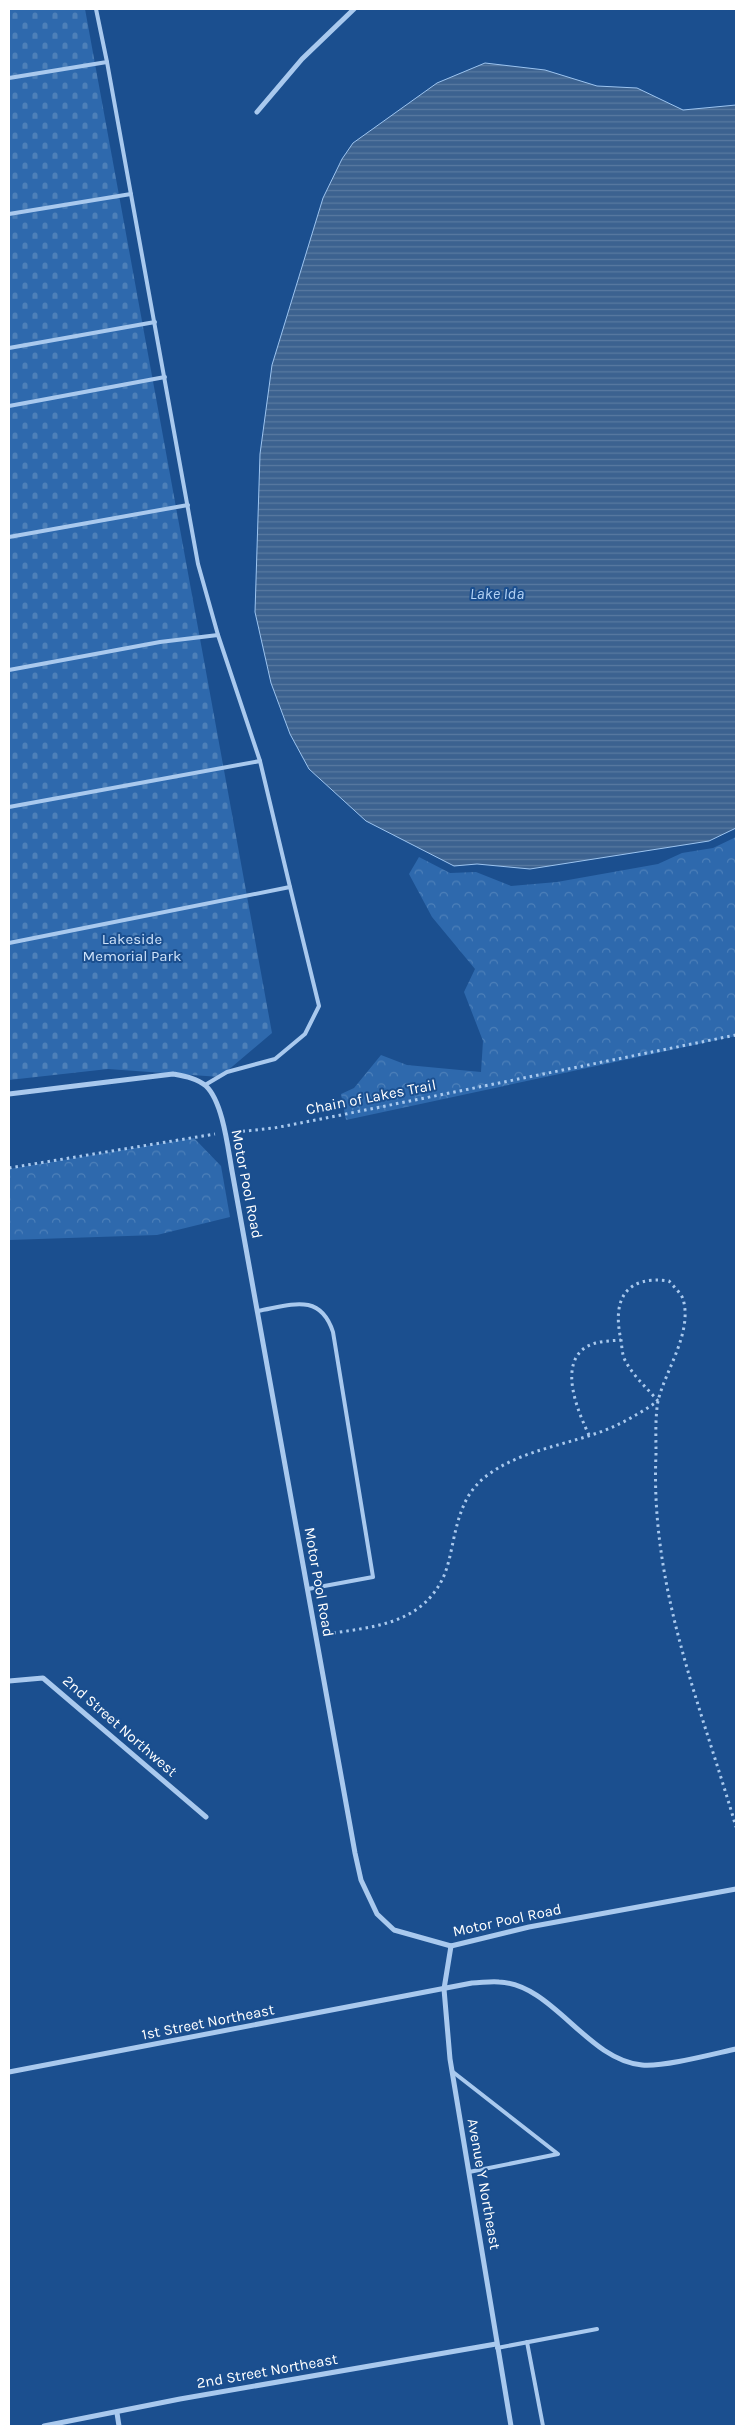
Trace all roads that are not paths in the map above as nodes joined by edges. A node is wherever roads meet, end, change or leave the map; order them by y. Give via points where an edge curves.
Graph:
1 (96, 9) edge
2 (354, 9) edge
3 (107, 62) junction
4 (9, 78) edge
5 (258, 112) dead end
6 (131, 194) junction
7 (9, 214) edge
8 (155, 322) junction
9 (9, 348) edge
10 (165, 377) junction
11 (9, 406) edge
12 (188, 505) junction
13 (9, 537) edge
14 (218, 635) junction
15 (9, 670) edge
16 (260, 761) junction
17 (9, 807) edge
18 (290, 887) junction
19 (9, 942) edge
20 (205, 1086) junction
21 (9, 1094) edge
22 (258, 1311) junction
23 (308, 1589) junction
24 (9, 1681) edge
25 (206, 1817) dead end
26 (736, 1889) edge
27 (451, 1946) junction
28 (444, 1990) junction
29 (736, 2049) edge
30 (9, 2072) edge
31 (453, 2072) junction
32 (469, 2172) junction
33 (597, 2329) dead end
34 (527, 2342) junction
35 (496, 2346) junction
36 (117, 2413) junction
37 (44, 2426) edge
38 (119, 2426) edge
39 (511, 2426) edge
40 (543, 2426) edge

1 - 3 lane
2 - 5 street via 302,59
3 - 4 lane
3 - 6 lane
6 - 7 lane
6 - 8 lane
8 - 9 lane
8 - 10 lane
10 - 11 lane
10 - 12 lane
12 - 13 lane
12 - 14 lane via 198,564
14 - 15 lane via 160,642
14 - 16 lane
16 - 17 lane
16 - 18 lane
18 - 19 lane
18 - 20 lane via 319,1006 304,1034 275,1059 227,1072
20 - 21 street via 173,1074
20 - 22 street, Motor Pool Road via 214,1097 225,1133
22 - 23 street, Motor Pool Road
22 - 23 lane via 313,1305 329,1320 333,1332 373,1577
23 - 27 street, Motor Pool Road via 355,1853 367,1893 377,1914 394,1930
24 - 25 street, 2nd Street Northwest via 43,1678
26 - 27 street, Motor Pool Road via 530,1927
27 - 28 street, Avenue Y Northeast
28 - 29 street, 1st Street Northeast via 472,1983 500,1982 518,1987 544,2000 601,2049 622,2060 643,2065
28 - 30 street, 1st Street Northeast
28 - 31 street, Avenue Y Northeast
31 - 32 street, Avenue Y Northeast
31 - 32 lane via 558,2154
32 - 35 street, Avenue Y Northeast
33 - 34 lane
34 - 35 lane
34 - 40 lane
35 - 36 street, 2nd Street Northeast
35 - 39 street, Avenue Y Northeast
36 - 37 street, 2nd Street Northeast
36 - 38 street

